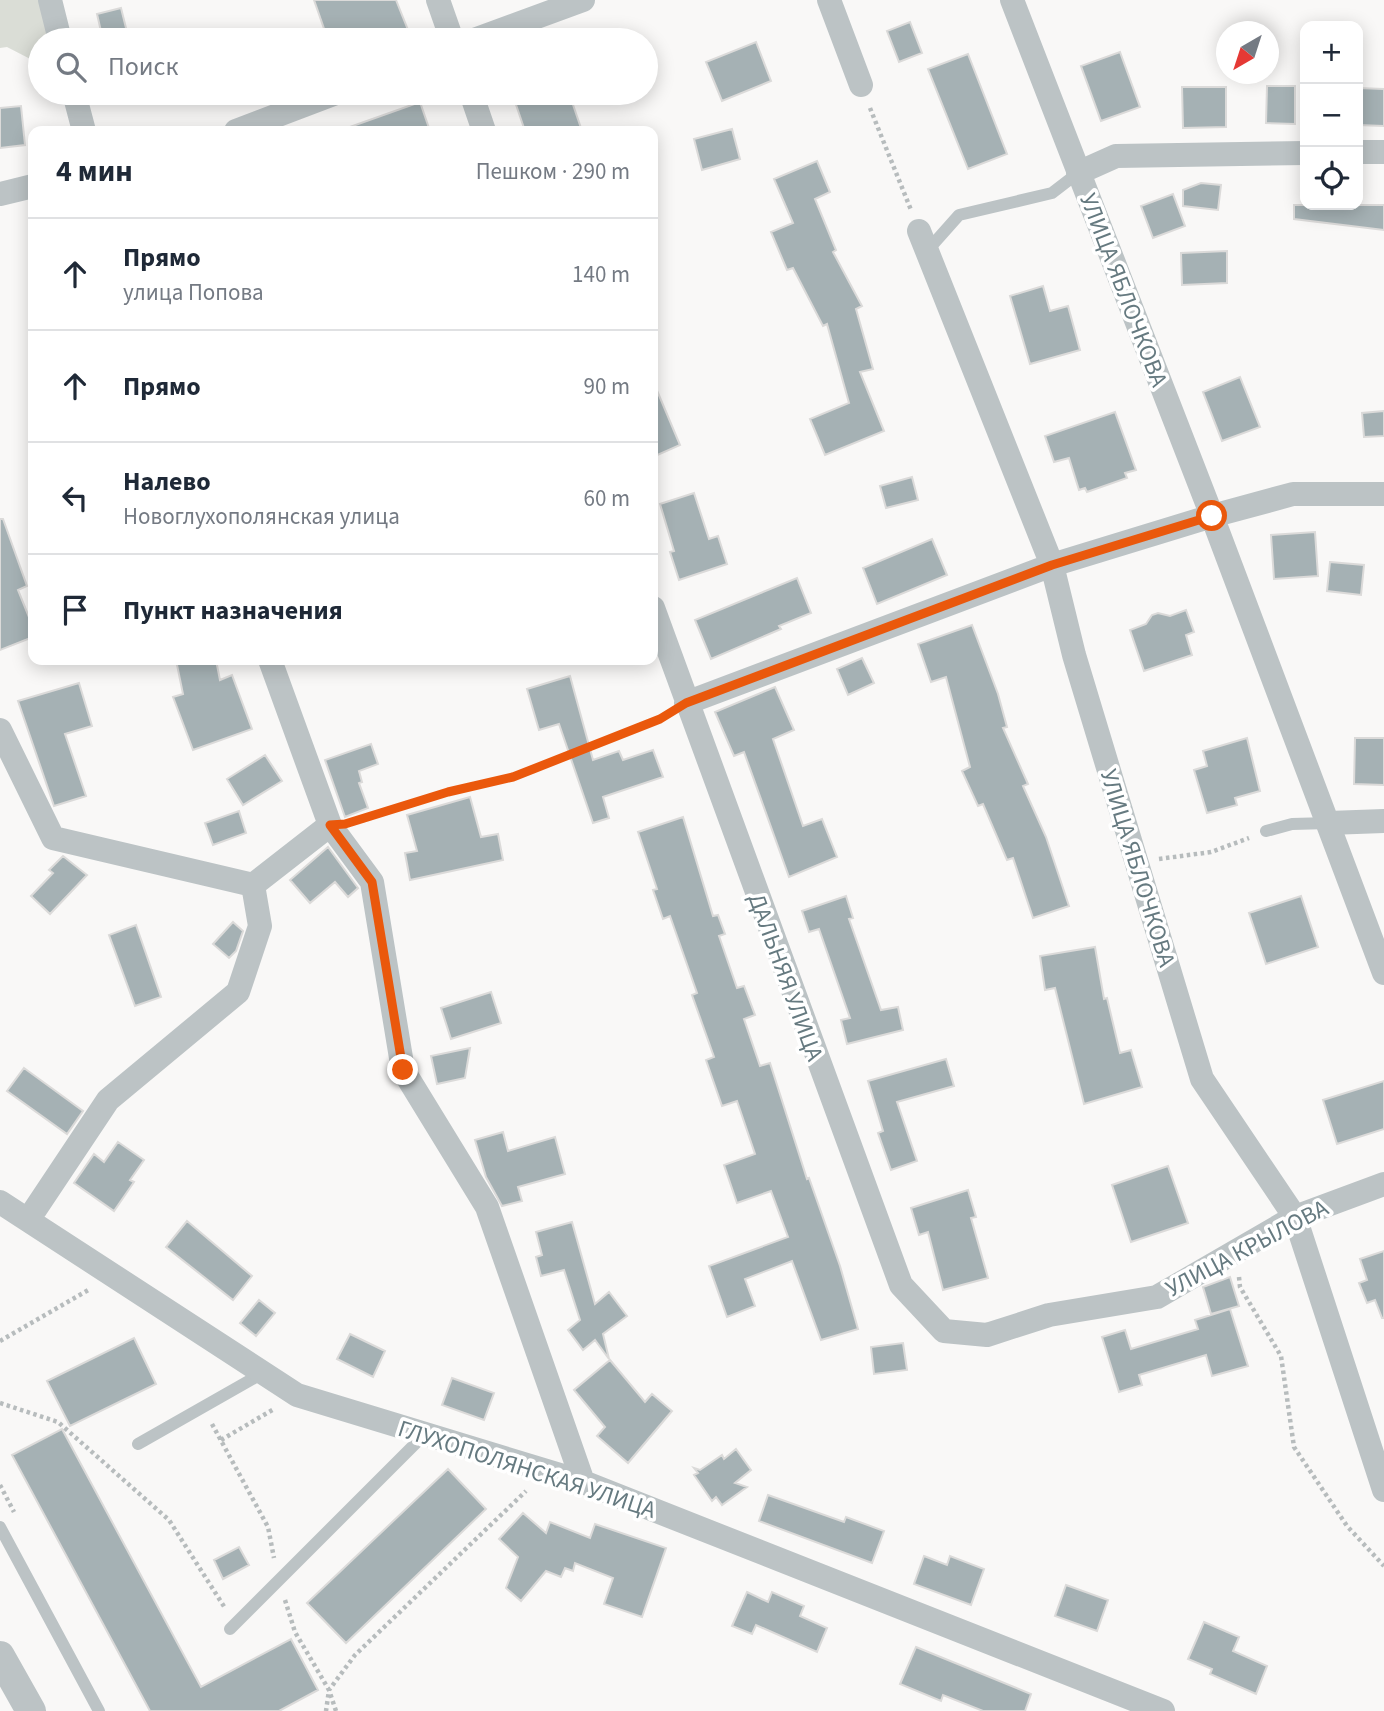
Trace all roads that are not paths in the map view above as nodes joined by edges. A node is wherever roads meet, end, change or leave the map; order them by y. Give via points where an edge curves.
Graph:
1 (50, 0) edge
2 (438, 0) edge
3 (583, 0) edge
4 (829, 0) edge
5 (1012, 0) edge
6 (57, 28) edge
7 (448, 28) edge
8 (507, 28) edge
9 (861, 85) road end
10 (77, 105) edge
11 (304, 105) edge
12 (475, 105) edge
13 (82, 126) edge
14 (249, 126) edge
15 (482, 126) edge
16 (1363, 152) edge
17 (1384, 152) edge
18 (1300, 153) edge
19 (1079, 173) junction
20 (28, 187) edge
21 (0, 194) edge
22 (923, 241) joint
23 (1384, 494) edge
24 (1212, 516) junction
25 (1052, 565) junction
26 (658, 622) edge
27 (272, 665) edge
28 (686, 703) junction
29 (0, 730) edge
30 (1384, 821) edge
31 (1329, 823) junction
32 (330, 825) junction
33 (1266, 831) road end
34 (253, 885) junction
35 (1384, 973) edge
36 (1384, 1184) edge
37 (0, 1202) edge
38 (1295, 1217) junction
39 (28, 1220) junction
40 (944, 1331) joint
41 (261, 1374) junction
42 (425, 1434) junction
43 (138, 1444) dead end
44 (583, 1482) junction
45 (1384, 1490) edge
46 (0, 1527) edge
47 (234, 1625) road end
48 (0, 1656) edge
49 (1131, 1706) edge
50 (31, 1711) edge
51 (99, 1711) edge
52 (1163, 1711) edge

1 - 6 street
2 - 7 street
3 - 8 street
4 - 9 street
5 - 19 street, УЛИЦА ЯБЛОЧКОВА
10 - 13 street
11 - 14 street
12 - 15 street
16 - 17 street
18 - 19 street via 1116,156
19 - 22 lane via 1052,193 959,215
19 - 24 street, УЛИЦА ЯБЛОЧКОВА
20 - 21 street
22 - 25 street, УЛИЦА ЯБЛОЧКОВА
23 - 24 street via 1293,494
24 - 25 street
24 - 31 street, УЛИЦА ЯБЛОЧКОВА
25 - 28 street
25 - 38 street, УЛИЦА ЯБЛОЧКОВА via 1074,655 1202,1079
26 - 28 street, ДАЛЬНЯЯ УЛИЦА
27 - 32 street
28 - 40 street, ДАЛЬНЯЯ УЛИЦА via 901,1285
29 - 34 street via 53,838
30 - 31 street
31 - 33 lane via 1292,824
31 - 35 street, УЛИЦА ЯБЛОЧКОВА
32 - 34 street
32 - 44 street via 372,882 403,1070 487,1207
34 - 39 street via 260,926 239,992 108,1100
36 - 38 street, УЛИЦА КРЫЛОВА
37 - 39 street, ГЛУХОПОЛЯНСКАЯ УЛИЦА
38 - 40 street, УЛИЦА КРЫЛОВА via 1157,1297 1049,1315 987,1335
38 - 45 street, УЛИЦА ЯБЛОЧКОВА
39 - 41 street, ГЛУХОПОЛЯНСКАЯ УЛИЦА
41 - 42 street, ГЛУХОПОЛЯНСКАЯ УЛИЦА via 297,1395
41 - 43 lane
42 - 44 street, ГЛУХОПОЛЯНСКАЯ УЛИЦА
42 - 47 lane
44 - 49 street, ГЛУХОПОЛЯНСКАЯ УЛИЦА
46 - 51 lane
48 - 50 street
49 - 52 street, ГЛУХОПОЛЯНСКАЯ УЛИЦА

